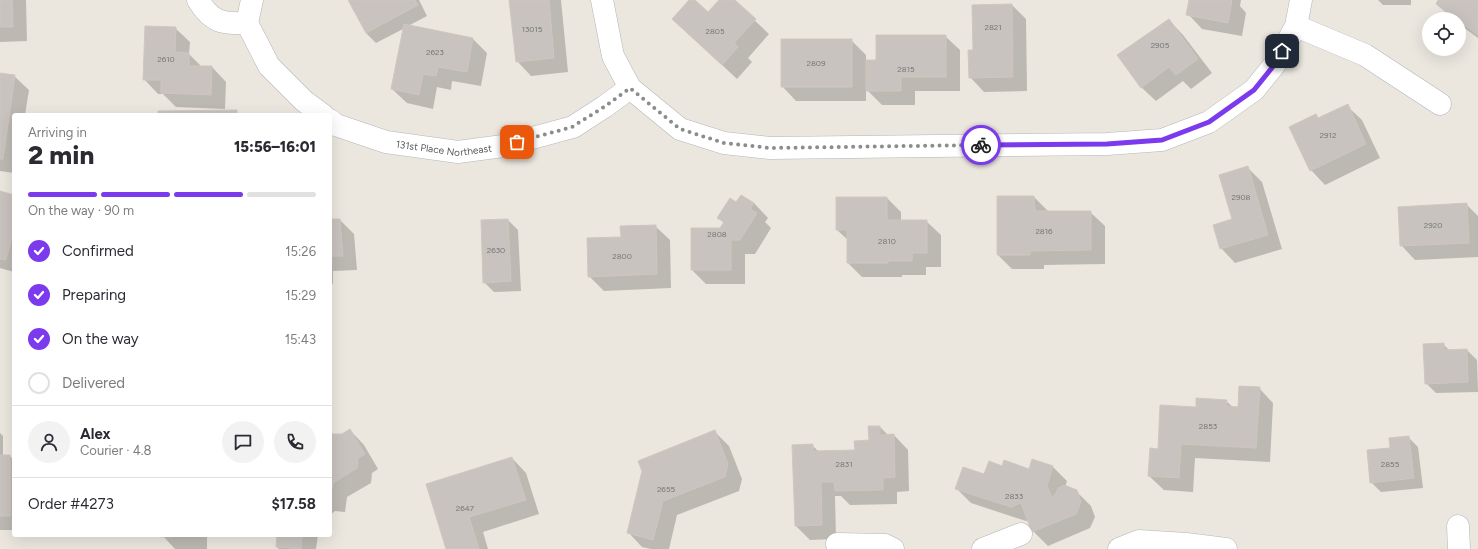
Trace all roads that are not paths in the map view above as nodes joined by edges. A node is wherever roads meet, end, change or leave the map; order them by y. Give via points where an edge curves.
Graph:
1 (198, 0) edge
2 (252, 0) edge
3 (602, 0) edge
4 (1301, 0) edge
5 (247, 23) junction
6 (1296, 26) junction
7 (630, 88) junction
8 (1440, 104) dead end
9 (300, 108) edge
10 (316, 113) edge
11 (332, 122) edge
12 (1458, 526) dead end
13 (1021, 534) dead end
14 (837, 544) dead end
15 (893, 549) edge
16 (983, 549) edge
17 (1119, 549) edge
18 (1226, 549) edge
19 (1459, 549) edge

1 - 5 street via 214,19 227,24
2 - 5 street
3 - 7 street via 613,56
4 - 6 street
5 - 9 street via 269,66
6 - 7 street via 1275,64 1254,90 1209,122 1162,140 1107,144 770,148 724,143 680,129
6 - 8 street via 1365,56
7 - 11 street, 131st Place Northeast via 572,127 503,146 458,152 386,142
9 - 10 street
12 - 19 street
13 - 16 street
14 - 15 street via 885,545
17 - 18 street via 1140,541

